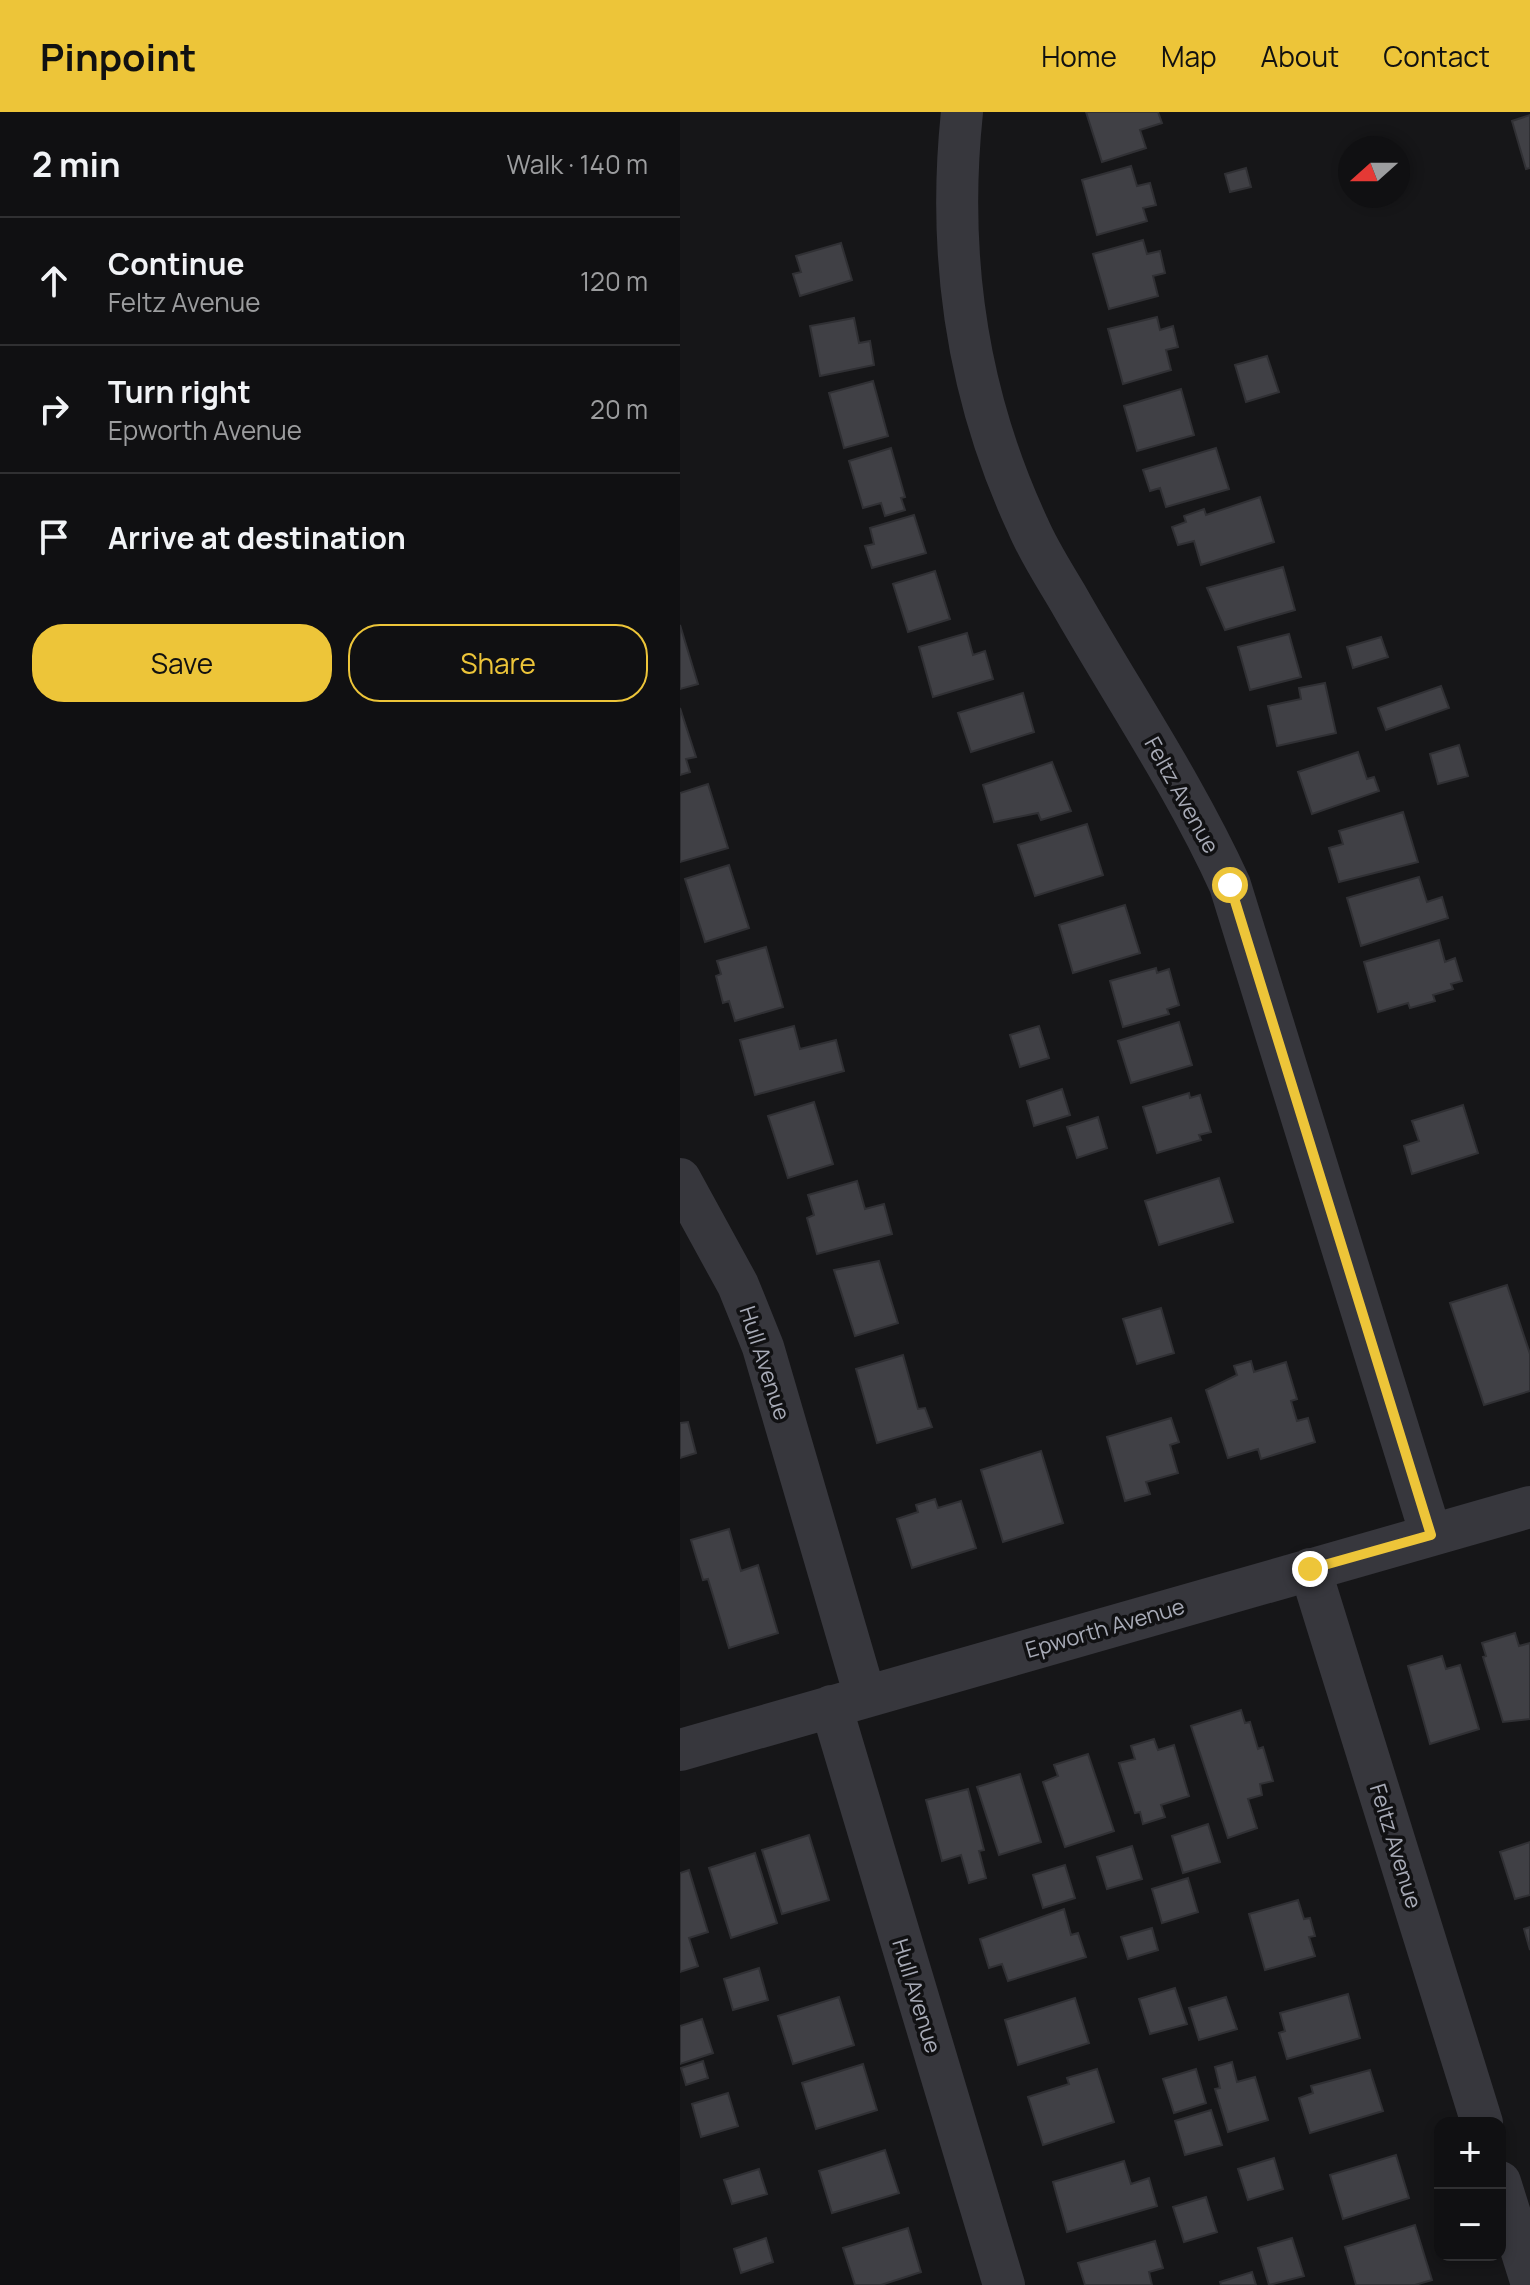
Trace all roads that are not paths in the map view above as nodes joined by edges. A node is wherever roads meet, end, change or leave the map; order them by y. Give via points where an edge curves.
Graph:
1 (962, 112) edge
2 (680, 1179) edge
3 (1530, 1507) edge
4 (1431, 1535) junction
5 (1310, 1569) junction
6 (848, 1701) junction
7 (680, 1750) edge
8 (1480, 2117) edge
9 (1502, 2189) edge
10 (1530, 2278) edge
11 (1004, 2285) edge

1 - 4 street, Feltz Avenue via 956,253 970,350 1002,466 1029,529 1202,823 1230,885
2 - 6 street, Hull Avenue via 738,1285 763,1347
3 - 4 street, Epworth Avenue
4 - 5 street, Epworth Avenue
5 - 6 street, Epworth Avenue
5 - 8 street, Feltz Avenue
6 - 7 street, Epworth Avenue
6 - 11 street, Hull Avenue
9 - 10 street

